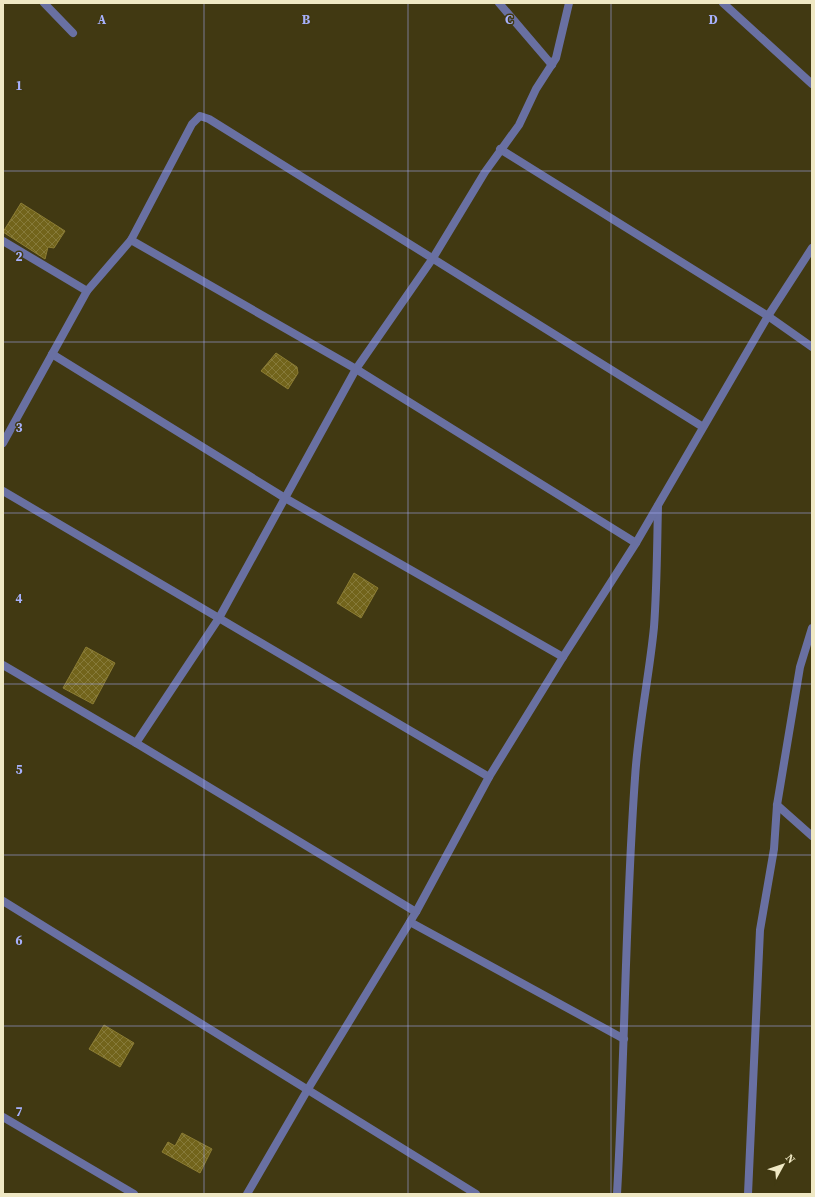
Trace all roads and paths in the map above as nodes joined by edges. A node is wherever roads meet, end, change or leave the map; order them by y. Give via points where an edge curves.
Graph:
1 (44, 3) edge
2 (499, 3) edge
3 (569, 3) edge
4 (726, 4) edge
5 (73, 33) dead end
6 (552, 65) junction
7 (812, 84) edge
8 (500, 149) junction
9 (131, 240) junction
10 (3, 241) edge
11 (812, 248) edge
12 (433, 258) junction
13 (87, 291) junction
14 (768, 316) junction
15 (812, 347) edge
16 (52, 354) junction
17 (356, 368) junction
18 (703, 427) junction
19 (3, 443) edge
20 (3, 491) edge
21 (285, 498) junction
22 (658, 506) junction
23 (636, 543) junction
24 (219, 618) junction
25 (812, 628) edge
26 (563, 657) junction
27 (3, 665) edge
28 (136, 743) junction
29 (489, 777) junction
30 (777, 805) junction
31 (812, 836) edge
32 (3, 901) edge
33 (416, 912) junction
34 (410, 922) junction
35 (624, 1039) junction
36 (308, 1089) junction
37 (3, 1116) edge
38 (134, 1194) edge
39 (247, 1194) edge
40 (476, 1194) edge
41 (618, 1194) edge
42 (748, 1194) edge

1 - 5 street
2 - 6 street
3 - 6 street via 556,58
4 - 7 street
6 - 8 street via 536,89 519,125
8 - 12 street
8 - 14 street
9 - 12 street via 192,124 200,116 209,119
9 - 13 street
9 - 17 street
10 - 13 street
11 - 14 street
12 - 17 street
12 - 18 street
13 - 16 street
14 - 15 street
14 - 18 street
16 - 19 street
16 - 21 street
17 - 21 street
17 - 23 street
18 - 22 street
20 - 24 street
21 - 24 street
21 - 26 street
22 - 23 street
22 - 35 street via 654,628 635,776 628,890
23 - 26 street
24 - 28 street
24 - 29 street
25 - 30 street via 800,667
26 - 29 street
27 - 28 street
28 - 33 street
29 - 33 street
30 - 31 street
30 - 42 street via 774,849 760,930
32 - 36 street
33 - 34 street
34 - 35 street
34 - 36 street
35 - 41 street
36 - 39 street
36 - 40 street
37 - 38 street

